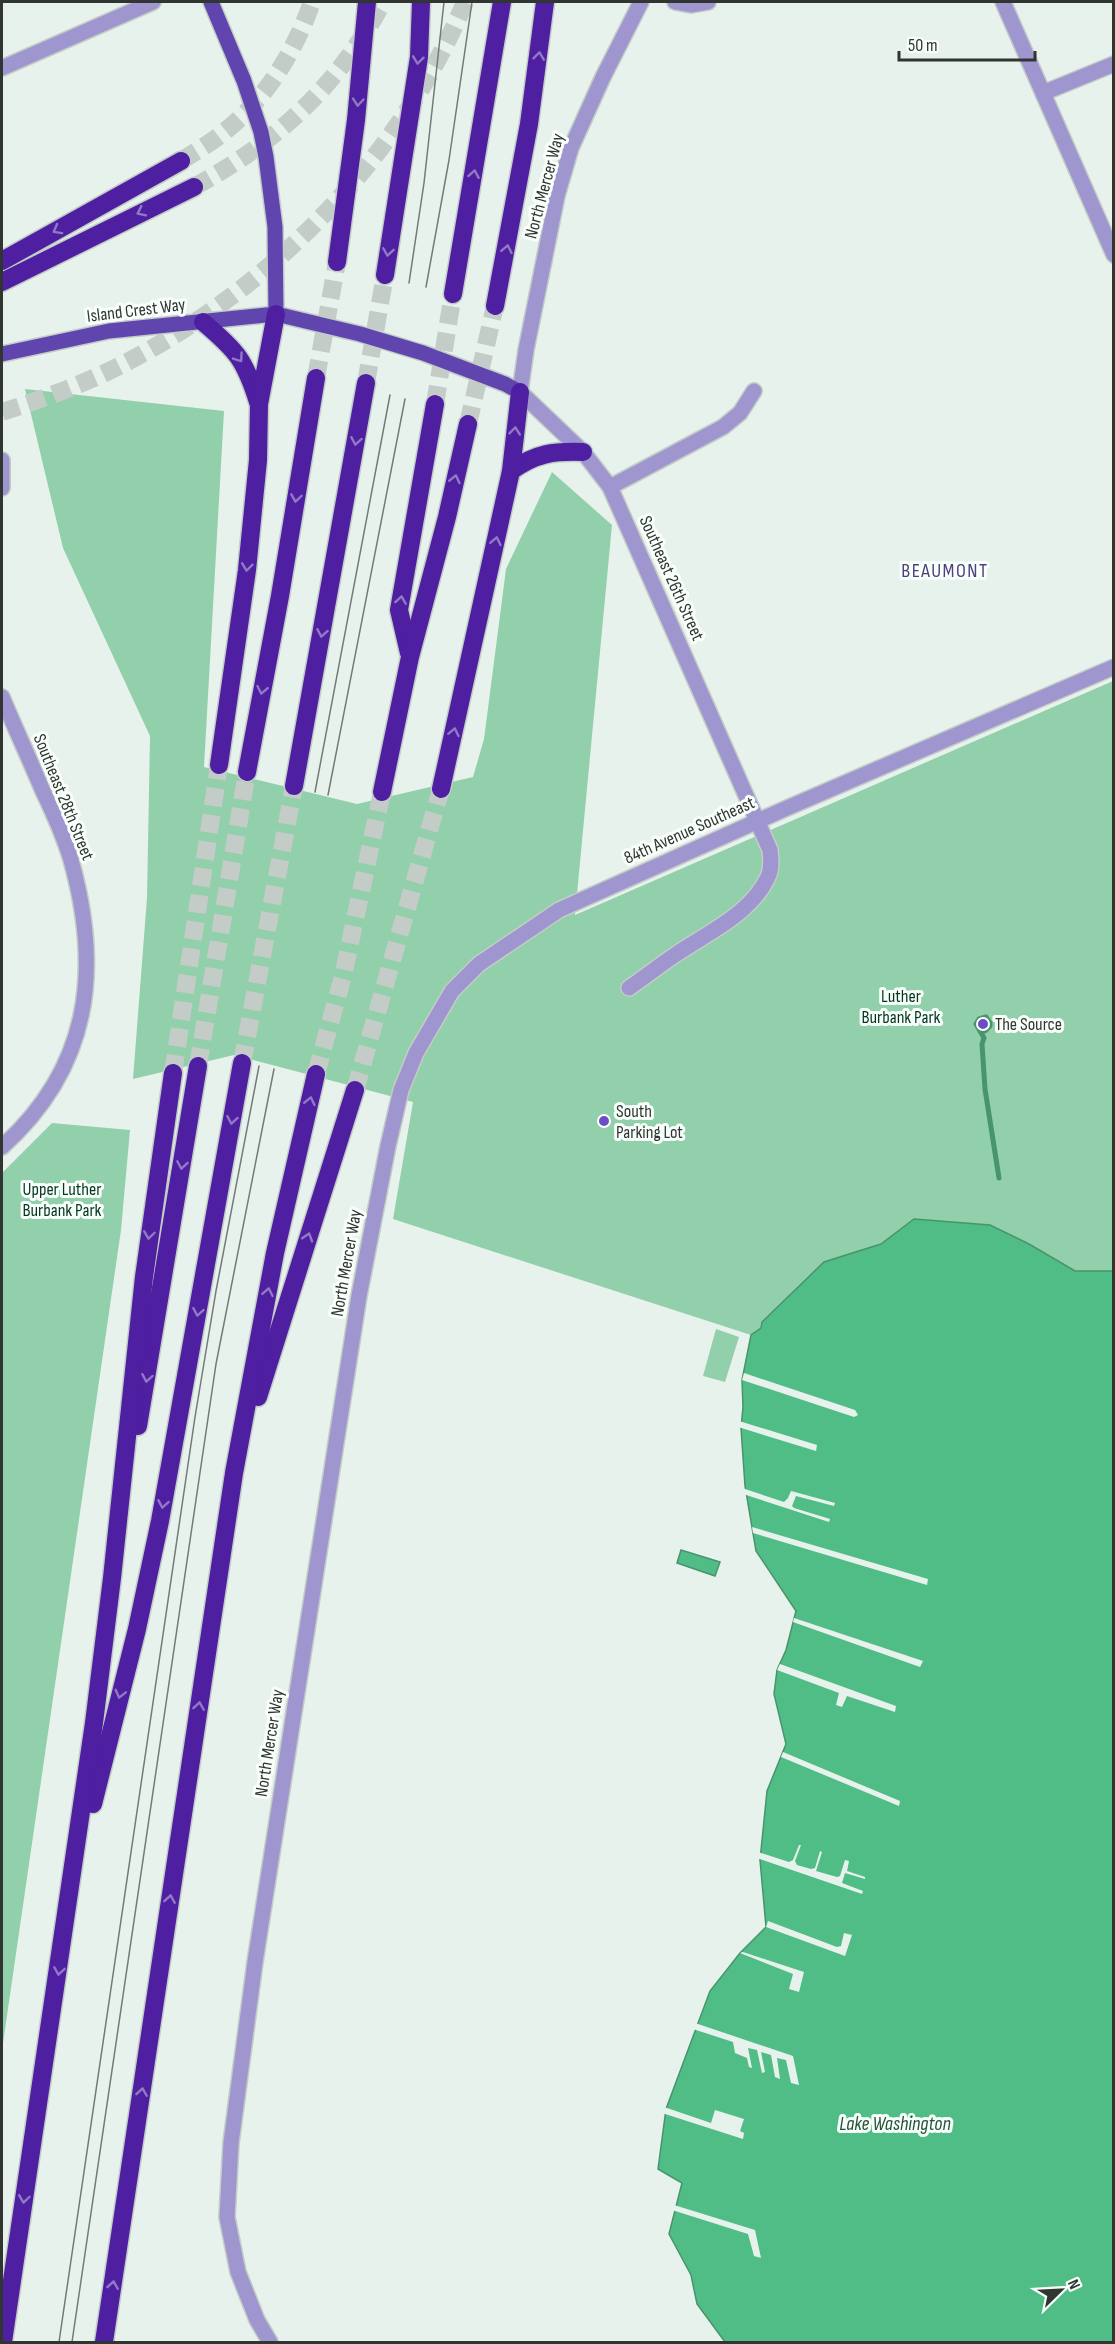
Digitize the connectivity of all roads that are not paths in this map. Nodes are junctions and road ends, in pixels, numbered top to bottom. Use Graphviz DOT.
graph roads {
  1 [pos="153,2"];
  2 [pos="211,2"];
  3 [pos="367,2"];
  4 [pos="421,2"];
  5 [pos="502,2"];
  6 [pos="545,2"];
  7 [pos="641,2"];
  8 [pos="675,2"];
  9 [pos="708,2"];
  10 [pos="1003,2"];
  11 [pos="1113,64"];
  12 [pos="2,68"];
  13 [pos="1043,93"];
  14 [pos="181,160"];
  15 [pos="194,186"];
  16 [pos="1113,255"];
  17 [pos="2,261"];
  18 [pos="337,262"];
  19 [pos="385,275"];
  20 [pos="2,282"];
  21 [pos="453,294"];
  22 [pos="495,306"];
  23 [pos="276,315"];
  24 [pos="203,322"];
  25 [pos="2,354"];
  26 [pos="316,378"];
  27 [pos="366,383"];
  28 [pos="754,391"];
  29 [pos="520,392"];
  30 [pos="259,404"];
  31 [pos="435,404"];
  32 [pos="468,424"];
  33 [pos="583,452"];
  34 [pos="2,460"];
  35 [pos="511,471"];
  36 [pos="2,488"];
  37 [pos="610,488"];
  38 [pos="410,657"];
  39 [pos="1113,667"];
  40 [pos="2,697"];
  41 [pos="219,765"];
  42 [pos="247,772"];
  43 [pos="294,786"];
  44 [pos="441,789"];
  45 [pos="382,792"];
  46 [pos="757,821"];
  47 [pos="630,988"];
  48 [pos="242,1062"];
  49 [pos="198,1066"];
  50 [pos="173,1073"];
  51 [pos="316,1074"];
  52 [pos="355,1090"];
  53 [pos="388,1146"];
  54 [pos="2,1147"];
  55 [pos="234,1473"];
  56 [pos="112,1578"];
  57 [pos="67,1913"];
  58 [pos="3,2343"];
  59 [pos="104,2343"];
  60 [pos="270,2343"];
  1 -- 12 [label="street"];
  2 -- 23 [label="main road"];
  3 -- 18 [label="highway, one-way"];
  4 -- 19 [label="highway, one-way"];
  21 -- 5 [label="highway, one-way"];
  22 -- 6 [label="highway, one-way"];
  7 -- 29 [label="street, North Mercer Way"];
  8 -- 9 [label="street"];
  10 -- 13 [label="street"];
  11 -- 13 [label="street"];
  13 -- 16 [label="street"];
  14 -- 17 [label="highway, one-way"];
  15 -- 20 [label="highway, one-way"];
  23 -- 24 [label="main road, Island Crest Way"];
  23 -- 29 [label="main road, Southeast 26th Street"];
  23 -- 30 [label="highway"];
  24 -- 25 [label="main road, Island Crest Way"];
  24 -- 30 [label="highway, one-way"];
  26 -- 42 [label="highway, one-way"];
  27 -- 43 [label="highway, one-way"];
  28 -- 37 [label="street"];
  29 -- 33 [label="street, Southeast 26th Street"];
  35 -- 29 [label="highway, one-way"];
  30 -- 41 [label="highway, one-way"];
  38 -- 31 [label="highway, one-way"];
  38 -- 32 [label="highway, one-way"];
  33 -- 35 [label="highway"];
  33 -- 37 [label="street, Southeast 26th Street"];
  34 -- 36 [label="street"];
  44 -- 35 [label="highway, one-way"];
  37 -- 46 [label="street, Southeast 26th Street"];
  38 -- 45 [label="highway"];
  39 -- 46 [label="street, 84th Avenue Southeast"];
  40 -- 54 [label="street, Southeast 28th Street"];
  46 -- 47 [label="street, Southeast 26th Street"];
  46 -- 53 [label="street, 84th Avenue Southeast"];
  48 -- 57 [label="highway, one-way"];
  49 -- 56 [label="highway, one-way"];
  50 -- 56 [label="highway, one-way"];
  55 -- 51 [label="highway, one-way"];
  55 -- 52 [label="highway, one-way"];
  53 -- 60 [label="street, North Mercer Way"];
  59 -- 55 [label="highway, one-way"];
  56 -- 57 [label="highway"];
  57 -- 58 [label="highway, one-way"];
}
